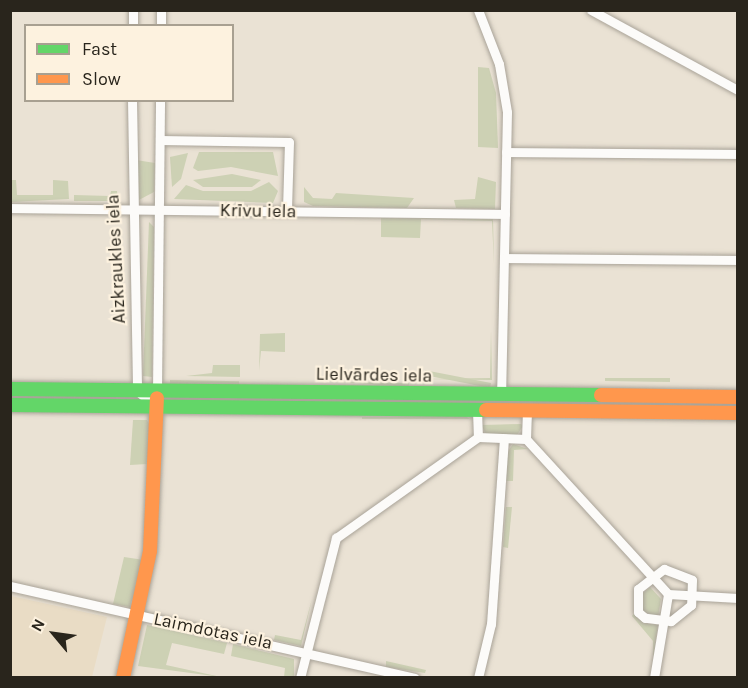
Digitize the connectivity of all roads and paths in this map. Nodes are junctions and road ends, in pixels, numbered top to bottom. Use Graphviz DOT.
graph roads {
  1 [pos="478,10"];
  2 [pos="591,10"];
  3 [pos="738,90"];
  4 [pos="132,102"];
  5 [pos="160,102"];
  6 [pos="160,140"];
  7 [pos="506,152"];
  8 [pos="738,154"];
  9 [pos="10,208"];
  10 [pos="131,210"];
  11 [pos="160,210"];
  12 [pos="287,211"];
  13 [pos="505,214"];
  14 [pos="504,258"];
  15 [pos="738,261"];
  16 [pos="10,389"];
  17 [pos="137,391"];
  18 [pos="157,391"];
  19 [pos="477,394"];
  20 [pos="501,394"];
  21 [pos="528,395"];
  22 [pos="738,397"];
  23 [pos="10,405"];
  24 [pos="157,407"];
  25 [pos="477,410"];
  26 [pos="527,410"];
  27 [pos="738,413"];
  28 [pos="478,437"];
  29 [pos="504,438"];
  30 [pos="526,439"];
  31 [pos="649,579"];
  32 [pos="10,586"];
  33 [pos="668,594"];
  34 [pos="694,597"];
  35 [pos="738,598"];
  36 [pos="138,615"];
  37 [pos="663,622"];
  38 [pos="306,651"];
  39 [pos="123,678"];
  40 [pos="300,678"];
  41 [pos="415,678"];
  42 [pos="478,678"];
  43 [pos="654,678"];
  1 -- 7 [label="street"];
  2 -- 3 [label="street"];
  4 -- 10 [label="street, Aizkraukles iela"];
  5 -- 6 [label="street"];
  6 -- 11 [label="street"];
  6 -- 12 [label="street"];
  7 -- 8 [label="street"];
  7 -- 13 [label="street"];
  9 -- 10 [label="street, Krīvu iela"];
  10 -- 11 [label="street, Krīvu iela"];
  10 -- 17 [label="street, Aizkraukles iela"];
  11 -- 12 [label="street, Krīvu iela"];
  11 -- 18 [label="street"];
  12 -- 13 [label="street, Krīvu iela"];
  13 -- 14 [label="street"];
  14 -- 15 [label="street"];
  14 -- 20 [label="street"];
  16 -- 17 [label="main road, Lielvārdes iela"];
  17 -- 18 [label="main road, Lielvārdes iela"];
  17 -- 24 [label="street"];
  18 -- 19 [label="main road, Lielvārdes iela"];
  18 -- 24 [label="main road"];
  19 -- 20 [label="main road, Lielvārdes iela"];
  19 -- 25 [label="main road"];
  20 -- 21 [label="main road, Lielvārdes iela"];
  21 -- 22 [label="main road, Lielvārdes iela"];
  21 -- 26 [label="main road"];
  23 -- 24 [label="main road, Lielvārdes iela"];
  24 -- 25 [label="main road, Lielvārdes iela"];
  24 -- 36 [label="main road"];
  25 -- 26 [label="main road, Lielvārdes iela"];
  25 -- 28 [label="street"];
  26 -- 27 [label="main road, Lielvārdes iela"];
  26 -- 30 [label="street"];
  28 -- 29 [label="street"];
  28 -- 38 [label="street"];
  29 -- 30 [label="street"];
  29 -- 42 [label="street"];
  30 -- 31 [label="street"];
  31 -- 33 [label="street"];
  31 -- 34 [label="street"];
  31 -- 37 [label="street"];
  32 -- 36 [label="street, Laimdotas iela"];
  33 -- 34 [label="street"];
  33 -- 37 [label="street"];
  34 -- 35 [label="street"];
  34 -- 37 [label="street"];
  36 -- 38 [label="street, Laimdotas iela"];
  36 -- 39 [label="main road"];
  37 -- 43 [label="street"];
  38 -- 40 [label="street"];
  38 -- 41 [label="street, Laimdotas iela"];
}
